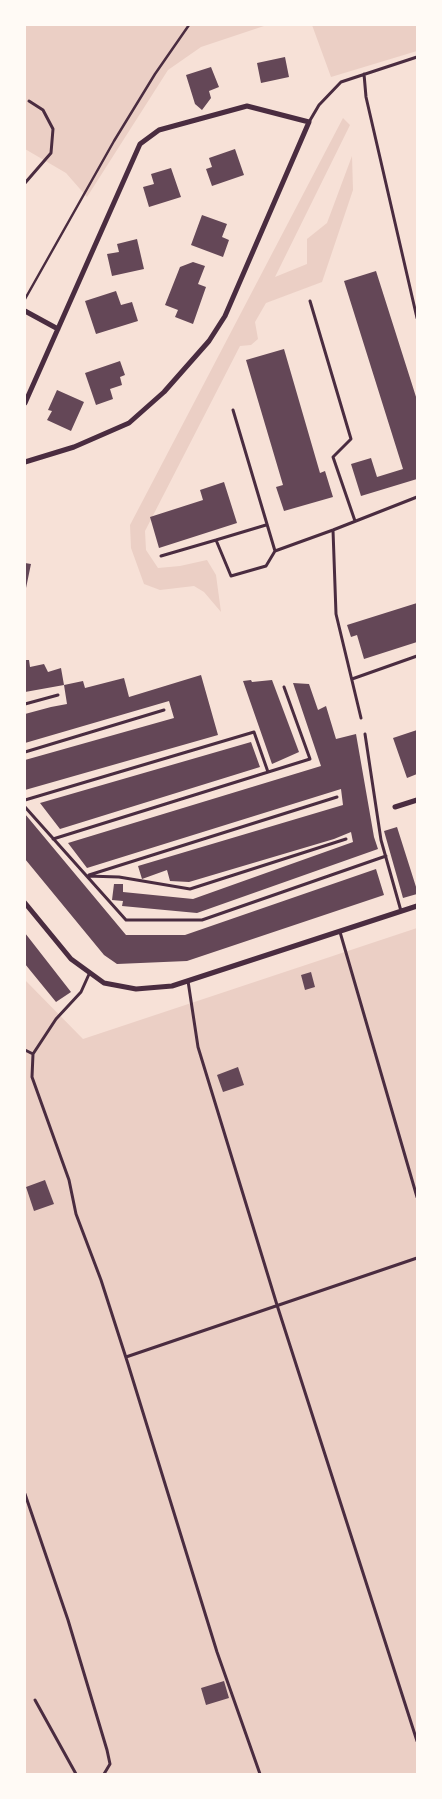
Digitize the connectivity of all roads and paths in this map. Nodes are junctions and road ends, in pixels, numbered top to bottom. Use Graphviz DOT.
graph roads {
  1 [pos="189,25"];
  2 [pos="417,57"];
  3 [pos="364,74"];
  4 [pos="30,101"];
  5 [pos="309,122"];
  6 [pos="25,184"];
  7 [pos="25,299"];
  8 [pos="310,301"];
  9 [pos="25,311"];
  10 [pos="417,318"];
  11 [pos="58,329"];
  12 [pos="25,403"];
  13 [pos="233,410"];
  14 [pos="25,462"];
  15 [pos="417,496"];
  16 [pos="355,520"];
  17 [pos="266,525"];
  18 [pos="333,530"];
  19 [pos="216,540"];
  20 [pos="275,551"];
  21 [pos="161,556"];
  22 [pos="417,656"];
  23 [pos="352,678"];
  24 [pos="284,687"];
  25 [pos="58,694"];
  26 [pos="25,704"];
  27 [pos="164,710"];
  28 [pos="361,718"];
  29 [pos="365,734"];
  30 [pos="25,752"];
  31 [pos="268,772"];
  32 [pos="336,798"];
  33 [pos="25,800"];
  34 [pos="417,800"];
  35 [pos="25,807"];
  36 [pos="395,808"];
  37 [pos="53,839"];
  38 [pos="346,839"];
  39 [pos="386,856"];
  40 [pos="87,876"];
  41 [pos="25,903"];
  42 [pos="417,906"];
  43 [pos="401,911"];
  44 [pos="340,931"];
  45 [pos="90,972"];
  46 [pos="188,980"];
  47 [pos="25,1050"];
  48 [pos="33,1054"];
  49 [pos="417,1197"];
  50 [pos="417,1258"];
  51 [pos="277,1306"];
  52 [pos="126,1356"];
  53 [pos="25,1494"];
  54 [pos="35,1700"];
  55 [pos="417,1741"];
  56 [pos="76,1774"];
  57 [pos="104,1774"];
  58 [pos="260,1774"];
  1 -- 7 [label="path"];
  2 -- 3 [label="lane"];
  3 -- 5 [label="lane"];
  3 -- 10 [label="lane"];
  4 -- 6 [label="lane"];
  5 -- 11 [label="street"];
  5 -- 14 [label="street"];
  8 -- 16 [label="lane"];
  9 -- 11 [label="street"];
  11 -- 12 [label="street"];
  13 -- 17 [label="lane"];
  15 -- 16 [label="lane"];
  16 -- 18 [label="lane"];
  17 -- 19 [label="lane"];
  17 -- 20 [label="lane"];
  18 -- 20 [label="lane"];
  18 -- 23 [label="lane"];
  19 -- 20 [label="lane"];
  19 -- 21 [label="lane"];
  22 -- 23 [label="lane"];
  23 -- 28 [label="lane"];
  24 -- 31 [label="lane"];
  25 -- 26 [label="lane"];
  27 -- 30 [label="lane"];
  29 -- 39 [label="lane"];
  31 -- 33 [label="lane"];
  31 -- 37 [label="lane"];
  32 -- 40 [label="lane"];
  34 -- 36 [label="street"];
  35 -- 37 [label="lane"];
  37 -- 40 [label="lane"];
  38 -- 40 [label="lane"];
  39 -- 40 [label="lane"];
  39 -- 43 [label="lane"];
  41 -- 45 [label="street"];
  42 -- 43 [label="street"];
  43 -- 44 [label="street"];
  44 -- 46 [label="street"];
  44 -- 49 [label="lane"];
  45 -- 46 [label="street"];
  45 -- 48 [label="lane"];
  46 -- 51 [label="lane"];
  47 -- 48 [label="lane"];
  48 -- 52 [label="lane"];
  50 -- 51 [label="lane"];
  51 -- 52 [label="lane"];
  51 -- 55 [label="lane"];
  52 -- 58 [label="lane"];
  53 -- 57 [label="lane"];
  54 -- 56 [label="lane"];
}
